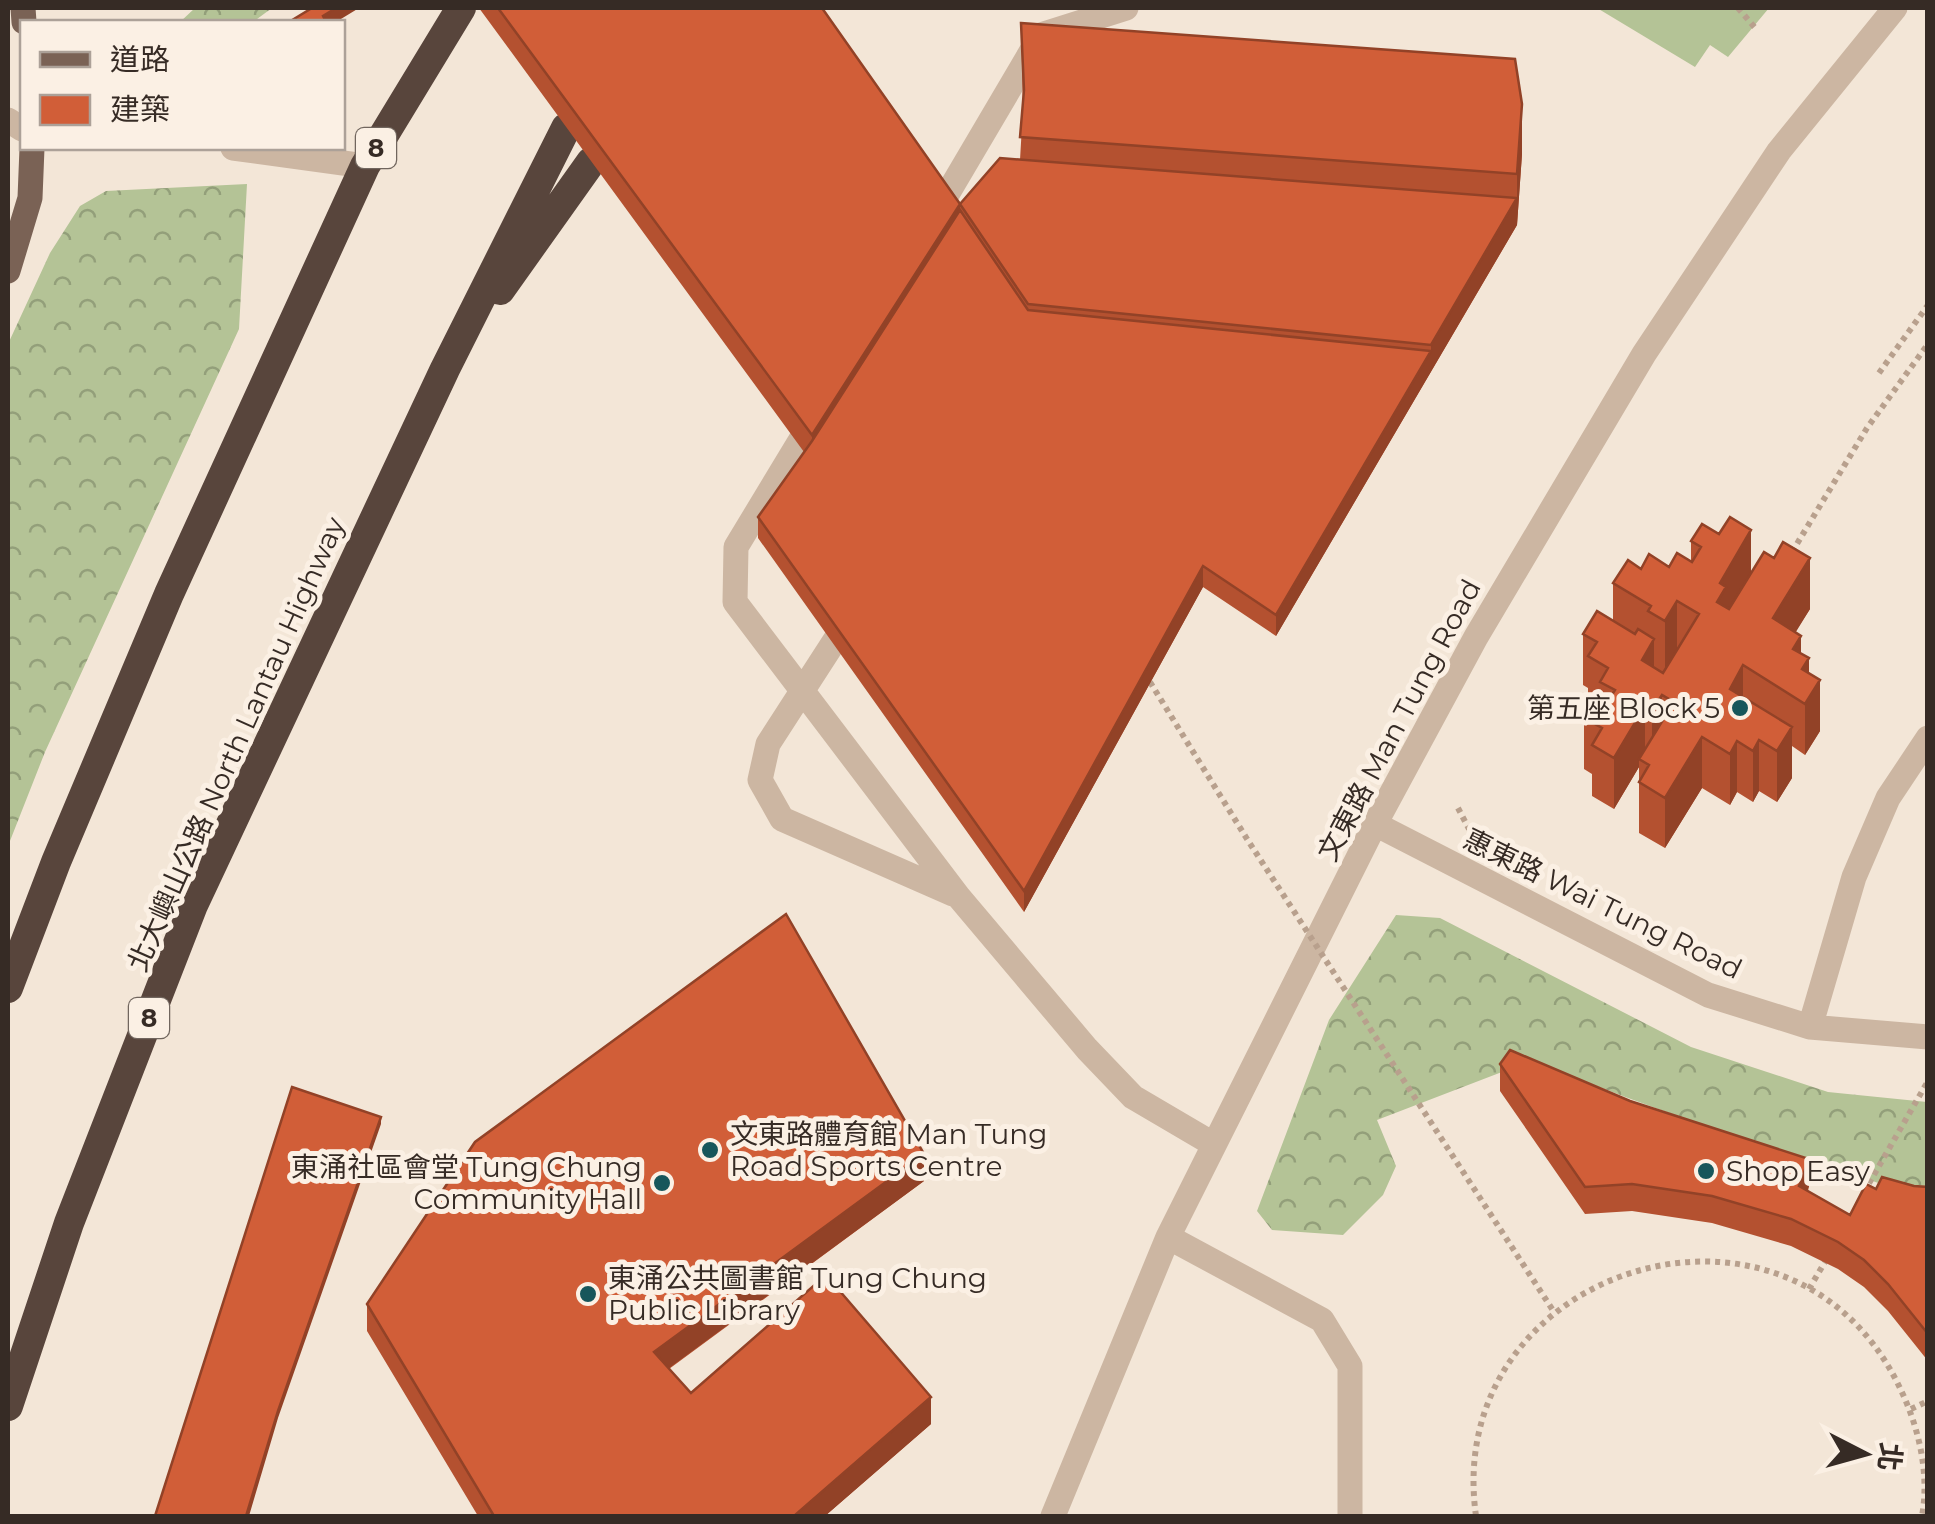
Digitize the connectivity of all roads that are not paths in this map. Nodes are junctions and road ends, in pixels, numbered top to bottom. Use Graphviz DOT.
graph roads {
  1 [pos="460,8"];
  2 [pos="1126,8"];
  3 [pos="1895,8"];
  4 [pos="566,128"];
  5 [pos="32,150"];
  6 [pos="248,150"];
  7 [pos="591,162"];
  8 [pos="366,166"];
  9 [pos="922,238"];
  10 [pos="8,271"];
  11 [pos="445,369"];
  12 [pos="824,401"];
  13 [pos="841,631"];
  14 [pos="802,689"];
  15 [pos="1928,738"];
  16 [pos="1376,824"];
  17 [pos="958,896"];
  18 [pos="8,988"];
  19 [pos="1810,1026"];
  20 [pos="1928,1037"];
  21 [pos="1213,1144"];
  22 [pos="1168,1237"];
  23 [pos="8,1406"];
  24 [pos="1053,1516"];
  25 [pos="1350,1516"];
  1 -- 8 [label="highway, 8"];
  2 -- 9 [label="street"];
  3 -- 16 [label="street, 文東路 Man Tung Road"];
  4 -- 11 [label="highway, 北大嶼山公路 North Lantau Highway / 8"];
  5 -- 10 [label="main road"];
  6 -- 8 [label="street"];
  7 -- 11 [label="highway"];
  8 -- 18 [label="highway, 8"];
  11 -- 23 [label="highway, 北大嶼山公路 North Lantau Highway / 8"];
  12 -- 14 [label="street"];
  13 -- 14 [label="street"];
  14 -- 17 [label="street"];
  14 -- 17 [label="street"];
  15 -- 19 [label="street"];
  16 -- 19 [label="street, 惠東路 Wai Tung Road"];
  16 -- 21 [label="street, 文東路 Man Tung Road"];
  17 -- 21 [label="street"];
  19 -- 20 [label="street, 惠東路 Wai Tung Road"];
  21 -- 22 [label="street, 文東路 Man Tung Road"];
  22 -- 24 [label="street, 文東路 Man Tung Road"];
  22 -- 25 [label="street"];
}
